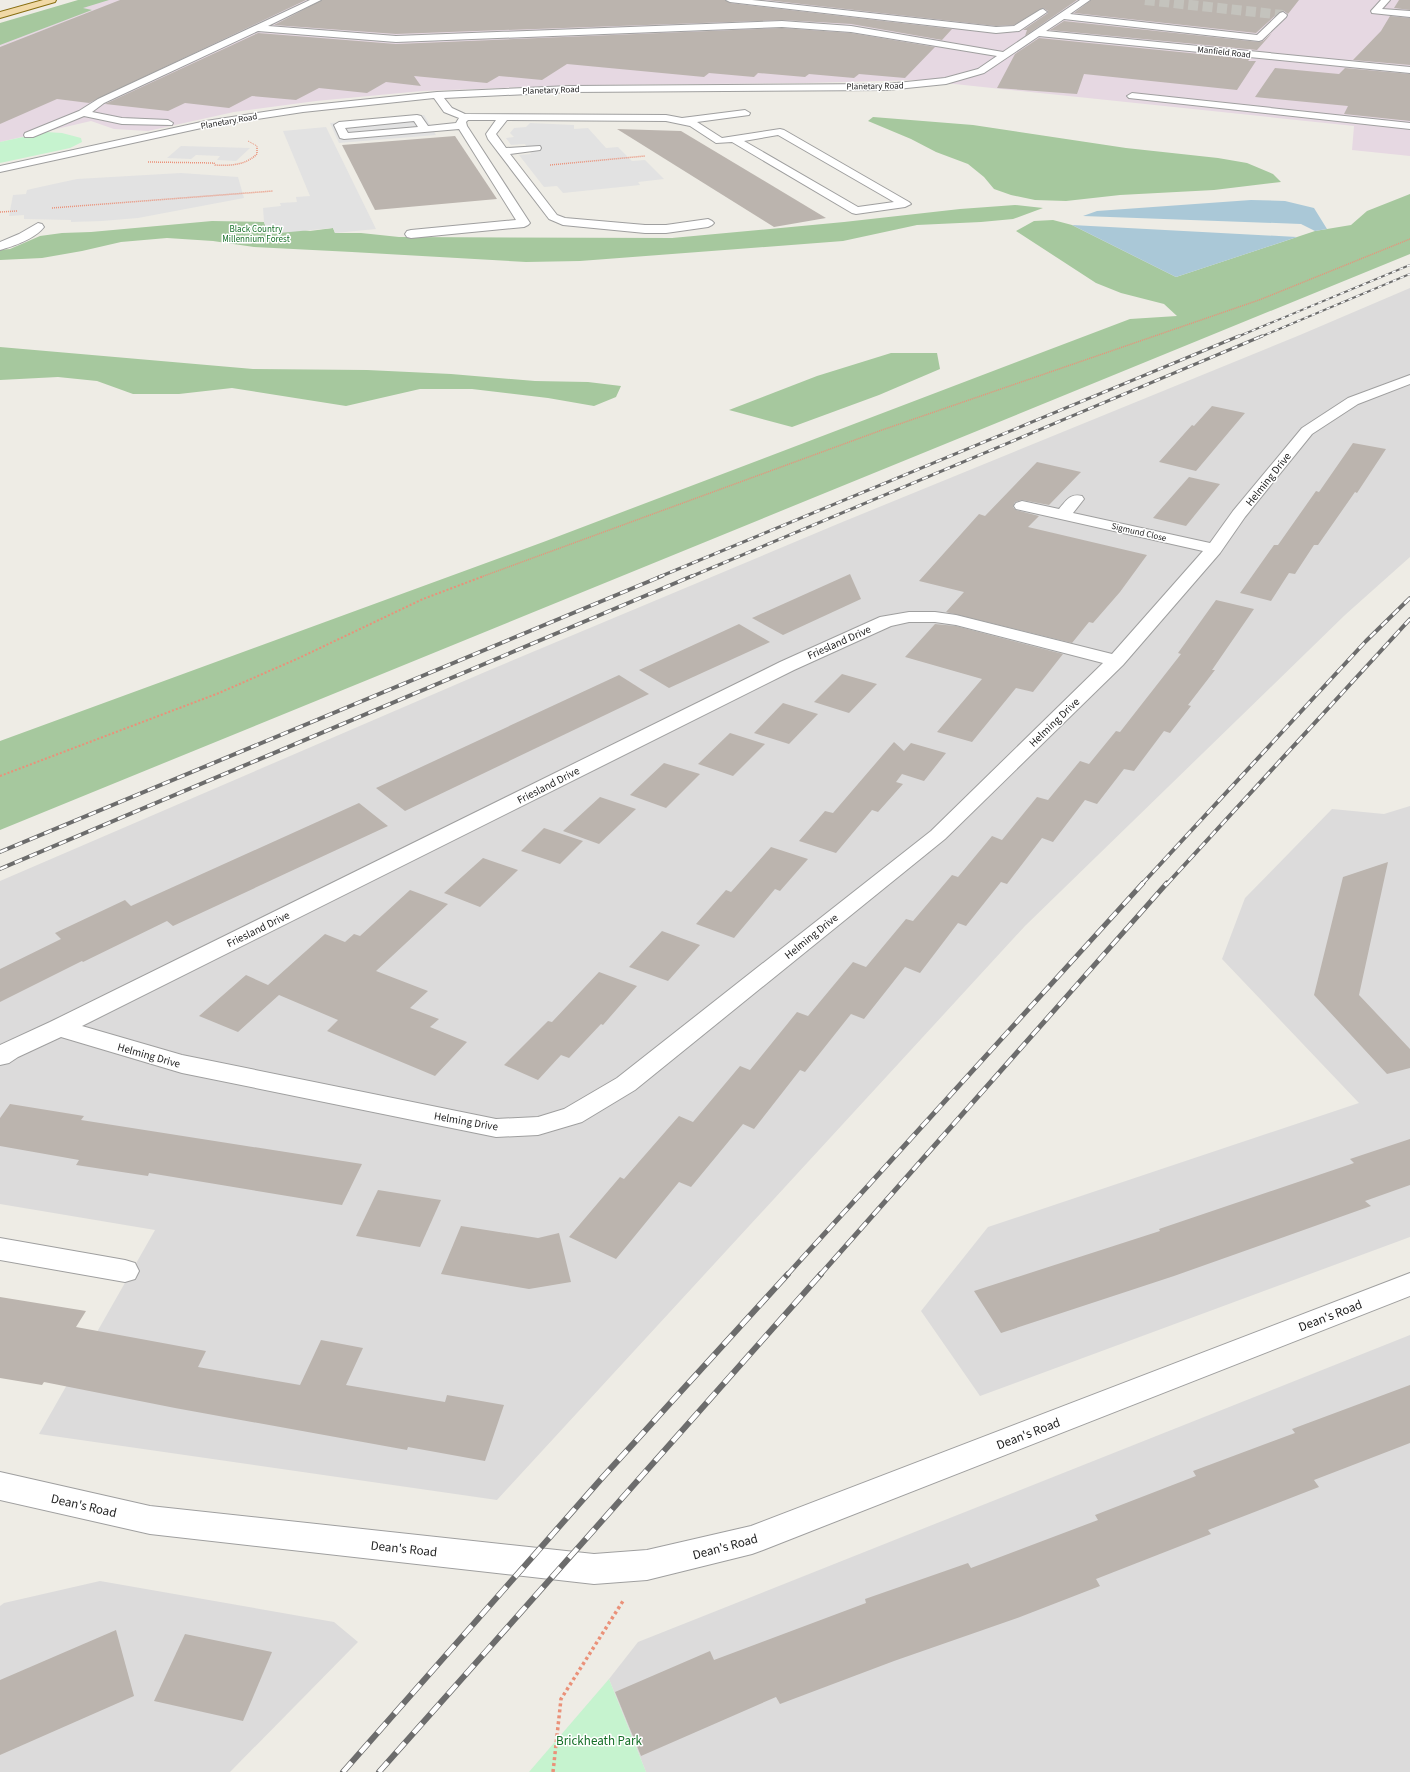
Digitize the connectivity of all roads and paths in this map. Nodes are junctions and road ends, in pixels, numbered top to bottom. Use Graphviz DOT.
graph roads {
  1 [pos="52,0"];
  2 [pos="317,0"];
  3 [pos="730,0"];
  4 [pos="1086,0"];
  5 [pos="1386,0"];
  6 [pos="877,8"];
  7 [pos="1050,8"];
  8 [pos="1410,14"];
  9 [pos="0,15"];
  10 [pos="865,15"];
  11 [pos="1284,15"];
  12 [pos="1062,16"];
  13 [pos="258,28"];
  14 [pos="1037,34"];
  15 [pos="1006,55"];
  16 [pos="1271,65"];
  17 [pos="1410,70"];
  18 [pos="1410,79"];
  19 [pos="437,95"];
  20 [pos="1132,96"];
  21 [pos="83,113"];
  22 [pos="745,113"];
  23 [pos="503,118"];
  24 [pos="191,119"];
  25 [pos="684,121"];
  26 [pos="64,122"];
  27 [pos="463,122"];
  28 [pos="78,125"];
  29 [pos="1410,126"];
  30 [pos="425,129"];
  31 [pos="29,135"];
  32 [pos="106,135"];
  33 [pos="734,139"];
  34 [pos="246,140"];
  35 [pos="120,142"];
  36 [pos="536,148"];
  37 [pos="503,152"];
  38 [pos="645,156"];
  39 [pos="143,162"];
  40 [pos="550,166"];
  41 [pos="0,169"];
  42 [pos="273,191"];
  43 [pos="50,208"];
  44 [pos="21,210"];
  45 [pos="0,212"];
  46 [pos="708,223"];
  47 [pos="38,227"];
  48 [pos="411,234"];
  49 [pos="1410,239"];
  50 [pos="0,246"];
  51 [pos="1410,379"];
  52 [pos="1076,499"];
  53 [pos="1022,506"];
  54 [pos="1063,515"];
  55 [pos="1214,549"];
  56 [pos="1116,661"];
  57 [pos="0,776"];
  58 [pos="59,1028"];
  59 [pos="0,1057"];
  60 [pos="0,1249"];
  61 [pos="125,1271"];
  62 [pos="1410,1284"];
  63 [pos="0,1486"];
  64 [pos="647,1565"];
  65 [pos="553,1772"];
  1 -- 9 [label="main road"];
  2 -- 13 [label="street"];
  3 -- 10 [label="street"];
  4 -- 12 [label="street, Planetary Road"];
  5 -- 8 [label="street"];
  6 -- 10 [label="street"];
  7 -- 10 [label="street"];
  11 -- 12 [label="street"];
  12 -- 14 [label="street, Planetary Road"];
  13 -- 15 [label="street"];
  13 -- 21 [label="street"];
  14 -- 15 [label="street, Planetary Road"];
  14 -- 17 [label="street, Manfield Road"];
  15 -- 19 [label="street, Planetary Road"];
  16 -- 18 [label="street"];
  19 -- 27 [label="street"];
  19 -- 35 [label="street, Planetary Road"];
  20 -- 29 [label="street"];
  21 -- 24 [label="street"];
  21 -- 26 [label="street"];
  22 -- 25 [label="street"];
  23 -- 25 [label="street"];
  23 -- 27 [label="street"];
  23 -- 37 [label="street"];
  25 -- 33 [label="street"];
  26 -- 28 [label="street"];
  26 -- 31 [label="street"];
  27 -- 30 [label="street"];
  27 -- 48 [label="street"];
  30 -- 30 [label="street"];
  32 -- 35 [label="street"];
  33 -- 33 [label="street"];
  34 -- 39 [label="path"];
  35 -- 41 [label="street, Planetary Road"];
  36 -- 37 [label="street"];
  37 -- 46 [label="street"];
  38 -- 40 [label="path"];
  42 -- 43 [label="path"];
  44 -- 45 [label="path"];
  47 -- 50 [label="street"];
  49 -- 57 [label="path"];
  51 -- 55 [label="street, Helming Drive"];
  52 -- 54 [label="street"];
  53 -- 54 [label="street, Sigmund Close"];
  54 -- 55 [label="street, Sigmund Close"];
  55 -- 56 [label="street, Helming Drive"];
  56 -- 58 [label="street, Friesland Drive"];
  56 -- 58 [label="street, Helming Drive"];
  58 -- 59 [label="street, Friesland Drive"];
  60 -- 61 [label="street"];
  62 -- 64 [label="street, Dean's Road"];
  63 -- 64 [label="street, Dean's Road"];
  64 -- 65 [label="path"];
}
